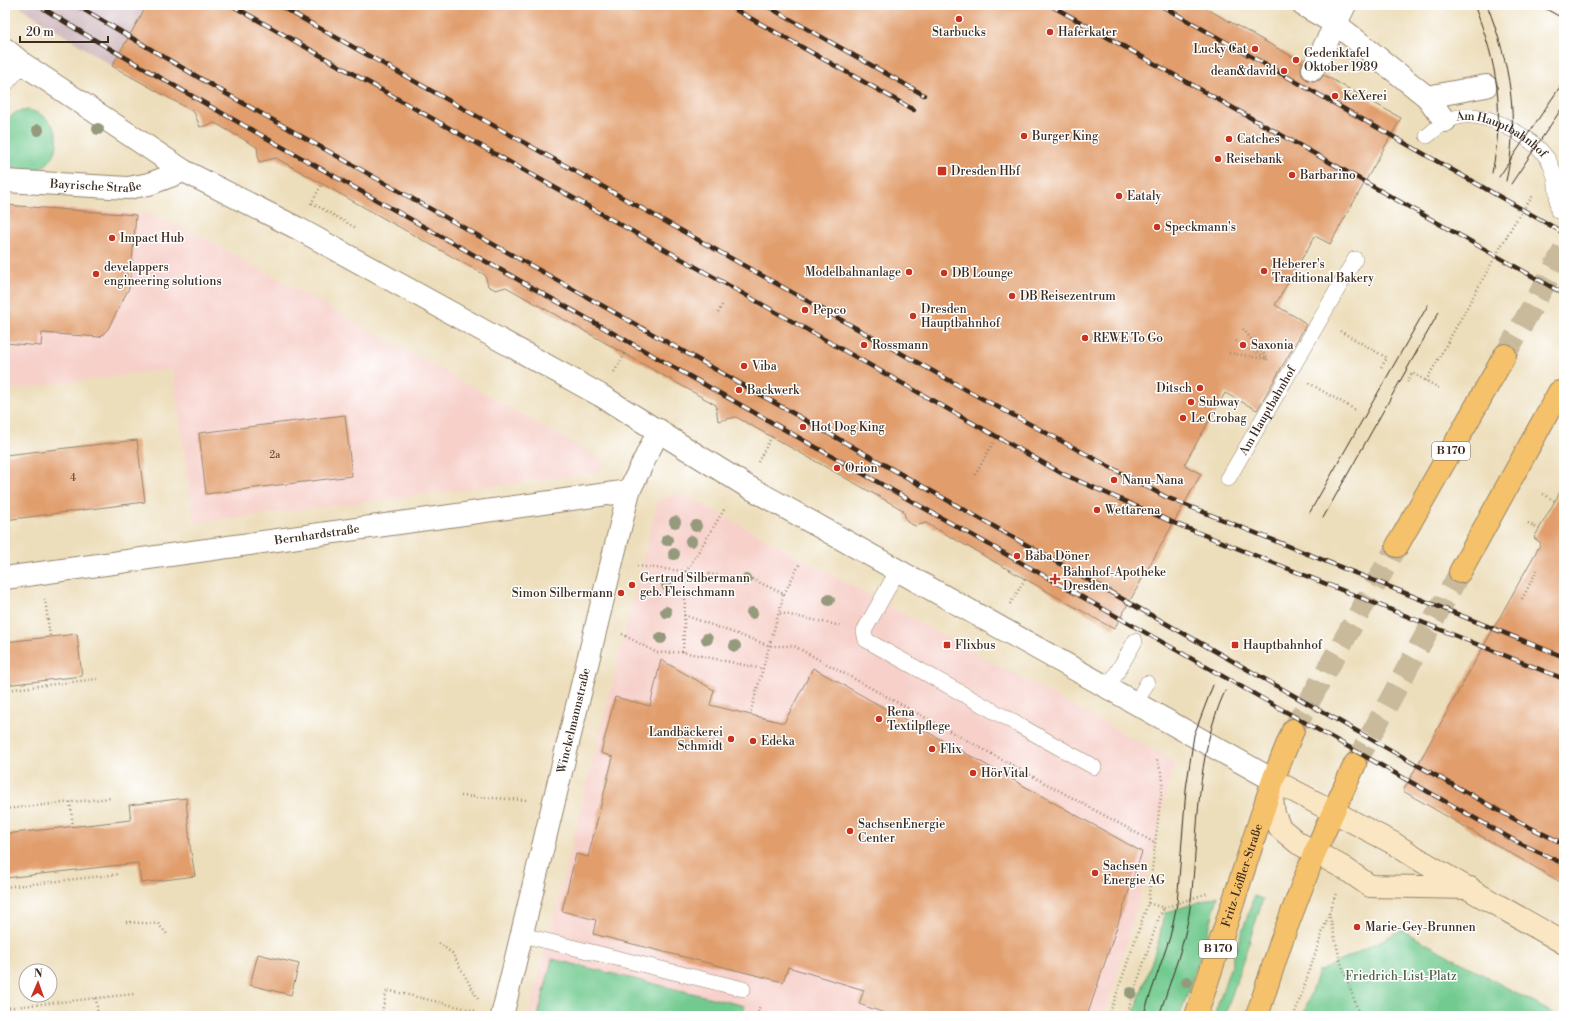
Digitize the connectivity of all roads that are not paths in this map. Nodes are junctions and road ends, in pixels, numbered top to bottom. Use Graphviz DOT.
graph roads {
  1 [pos="1303,5"];
  2 [pos="1340,14"];
  3 [pos="5,49"];
  4 [pos="23,64"];
  5 [pos="1313,69"];
  6 [pos="5,85"];
  7 [pos="1486,86"];
  8 [pos="1427,97"];
  9 [pos="1444,121"];
  10 [pos="1427,136"];
  11 [pos="184,171"];
  12 [pos="5,181"];
  13 [pos="1558,211"];
  14 [pos="1356,259"];
  15 [pos="1504,355"];
  16 [pos="1559,392"];
  17 [pos="658,430"];
  18 [pos="1228,479"];
  19 [pos="629,491"];
  20 [pos="1397,546"];
  21 [pos="898,570"];
  22 [pos="1460,572"];
  23 [pos="5,578"];
  24 [pos="1135,641"];
  25 [pos="1147,683"];
  26 [pos="1108,688"];
  27 [pos="1136,703"];
  28 [pos="1293,730"];
  29 [pos="1354,764"];
  30 [pos="1094,767"];
  31 [pos="1273,780"];
  32 [pos="1332,810"];
  33 [pos="1315,852"];
  34 [pos="1470,888"];
  35 [pos="522,936"];
  36 [pos="1564,943"];
  37 [pos="743,989"];
  38 [pos="502,1016"];
  39 [pos="1196,1016"];
  40 [pos="1257,1016"];
  1 -- 2 [label="street"];
  2 -- 5 [label="street"];
  2 -- 8 [label="street"];
  3 -- 4 [label="street"];
  4 -- 6 [label="lane"];
  4 -- 11 [label="street"];
  7 -- 8 [label="street"];
  8 -- 9 [label="street"];
  9 -- 10 [label="lane, Am Hauptbahnhof"];
  9 -- 13 [label="lane, Am Hauptbahnhof"];
  11 -- 12 [label="street, Bayrische Straße"];
  11 -- 17 [label="street"];
  14 -- 18 [label="lane, Am Hauptbahnhof"];
  15 -- 20 [label="main road, B 170"];
  16 -- 22 [label="main road"];
  17 -- 19 [label="street, Winckelmannstraße"];
  17 -- 21 [label="street"];
  19 -- 23 [label="street, Bernhardstraße"];
  19 -- 35 [label="street, Winckelmannstraße"];
  21 -- 26 [label="street"];
  21 -- 30 [label="lane"];
  24 -- 26 [label="lane"];
  25 -- 27 [label="lane"];
  26 -- 27 [label="street"];
  27 -- 31 [label="street"];
  28 -- 31 [label="main road, B 170"];
  29 -- 32 [label="main road"];
  31 -- 32 [label="main road"];
  31 -- 33 [label="main road"];
  31 -- 39 [label="main road, Fritz-Löffler-Straße / B 170"];
  32 -- 33 [label="main road"];
  32 -- 34 [label="main road"];
  33 -- 34 [label="main road"];
  33 -- 40 [label="main road"];
  34 -- 36 [label="main road"];
  35 -- 37 [label="lane"];
  35 -- 38 [label="street, Winckelmannstraße"];
}
